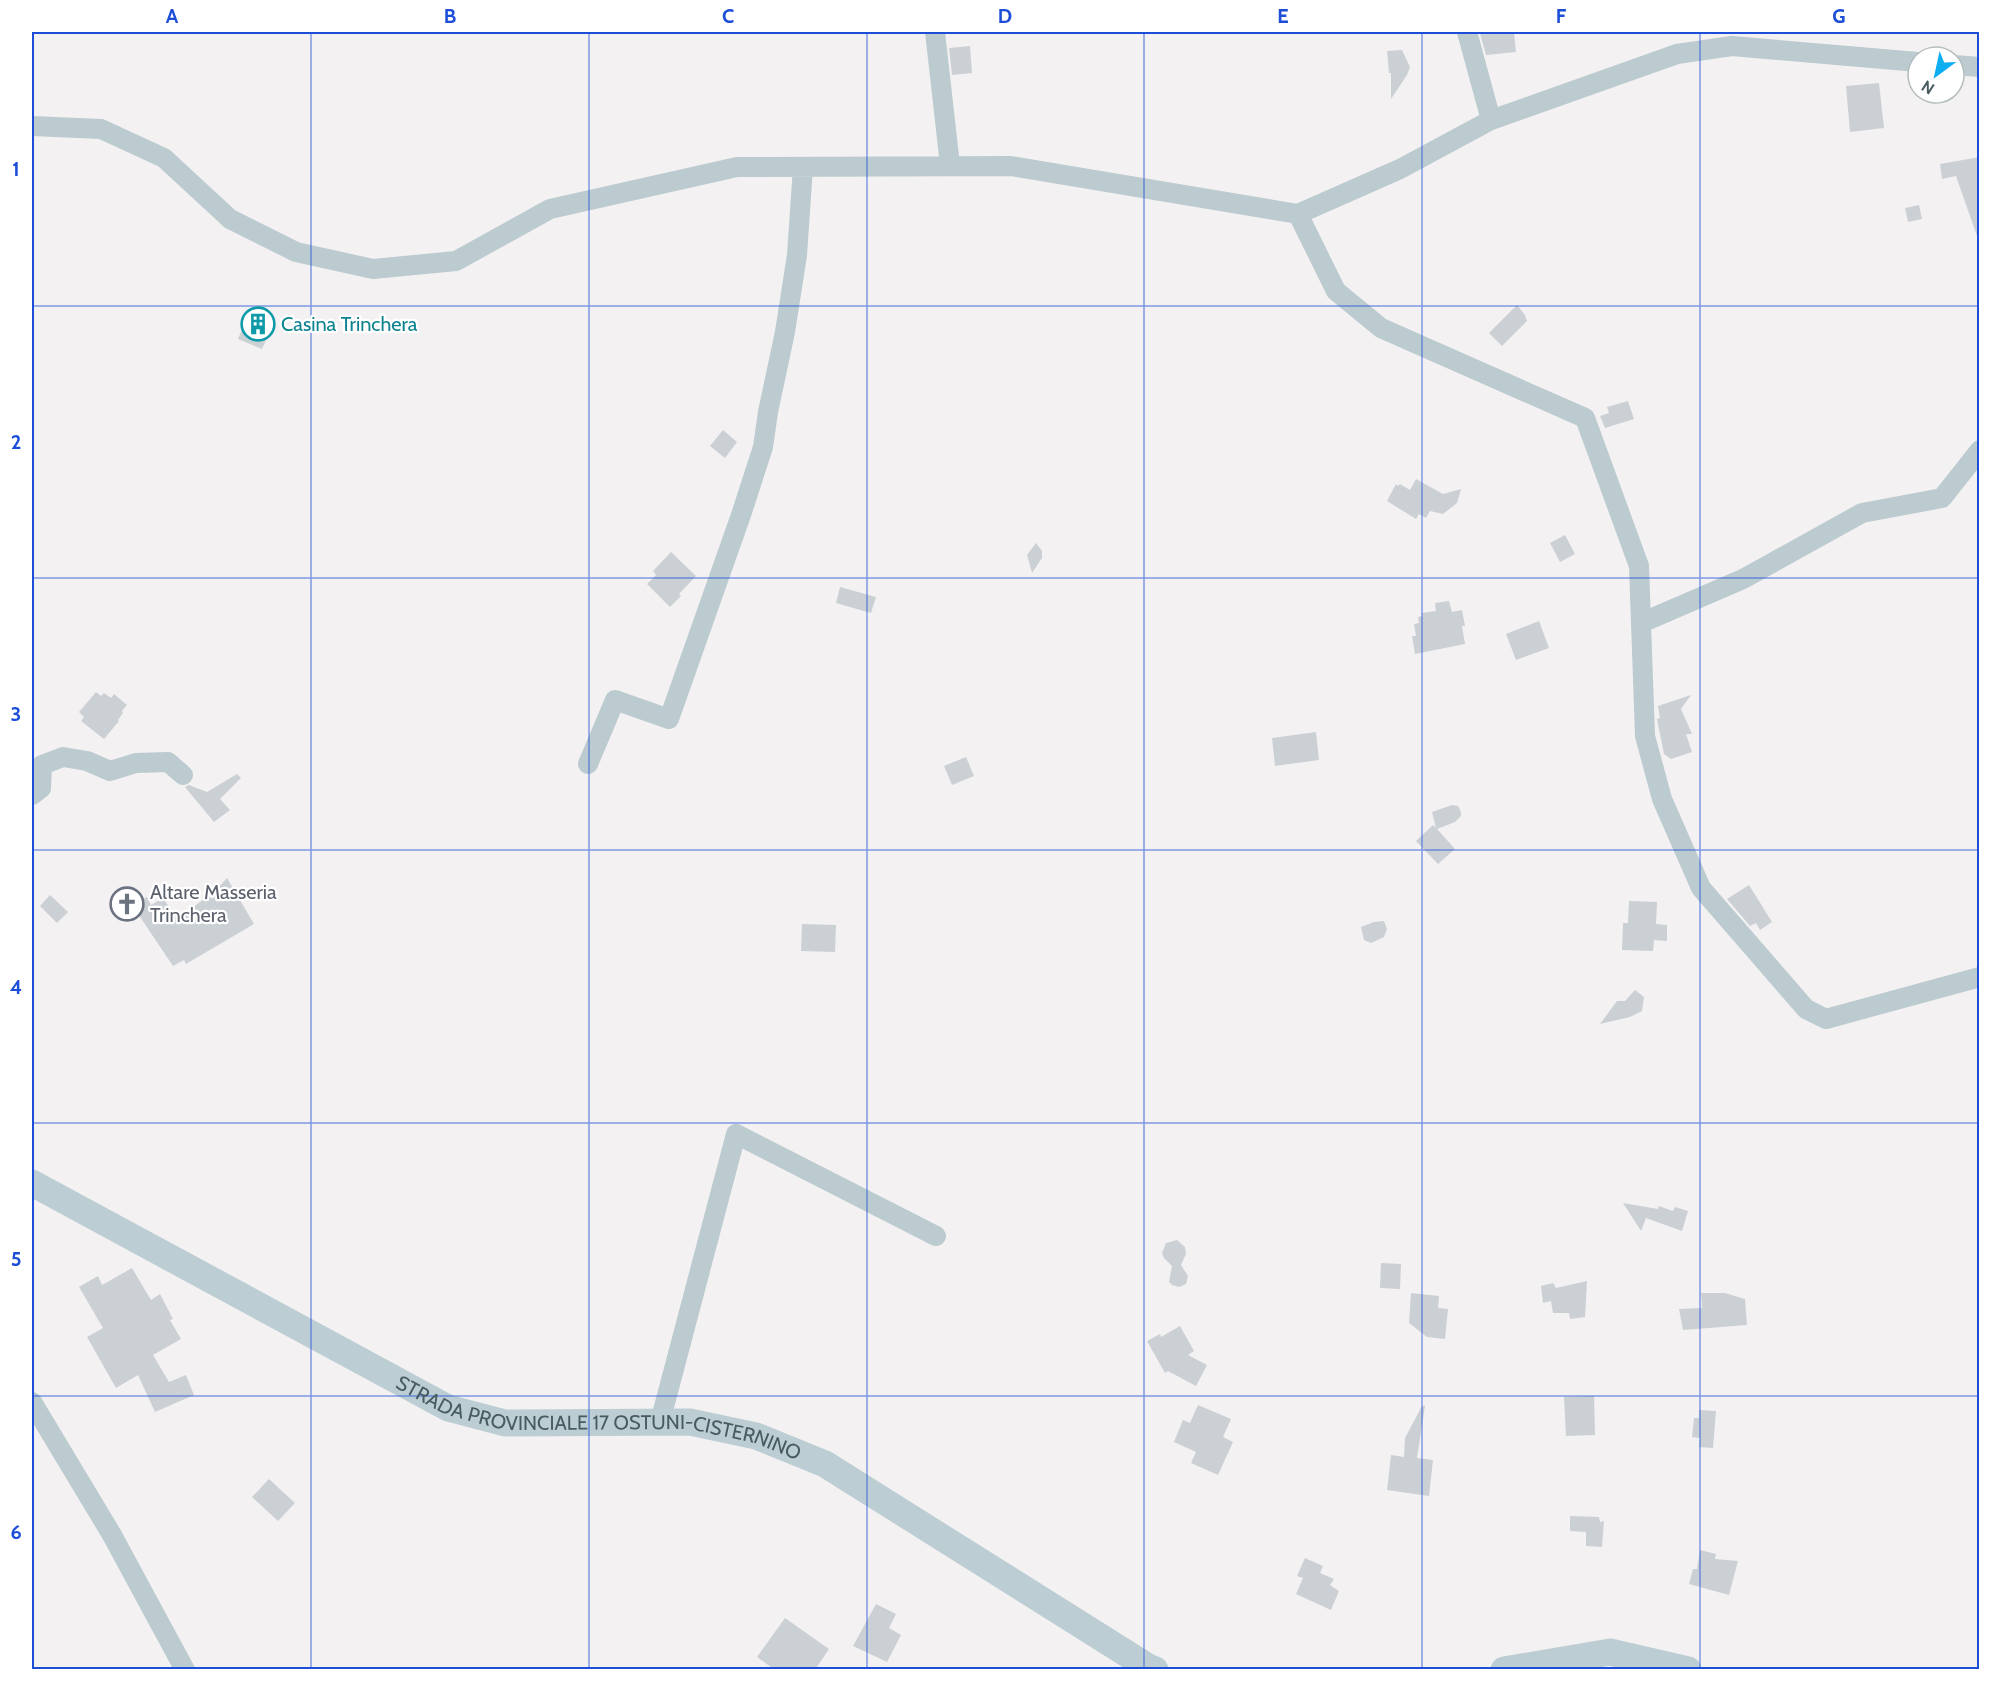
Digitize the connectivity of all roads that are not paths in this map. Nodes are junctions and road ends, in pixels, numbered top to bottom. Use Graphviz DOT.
graph roads {
  1 [pos="935,32"];
  2 [pos="1467,32"];
  3 [pos="1730,39"];
  4 [pos="1906,61"];
  5 [pos="1491,120"];
  6 [pos="32,126"];
  7 [pos="950,165"];
  8 [pos="803,167"];
  9 [pos="1298,214"];
  10 [pos="1980,450"];
  11 [pos="1641,623"];
  12 [pos="588,765"];
  13 [pos="183,775"];
  14 [pos="32,795"];
  15 [pos="1980,976"];
  16 [pos="39,1192"];
  17 [pos="936,1236"];
  18 [pos="32,1402"];
  19 [pos="660,1422"];
  20 [pos="1151,1669"];
  21 [pos="185,1670"];
  22 [pos="1504,1670"];
  23 [pos="1688,1670"];
  1 -- 7 [label="street"];
  2 -- 5 [label="street"];
  3 -- 4 [label="street"];
  3 -- 5 [label="street"];
  5 -- 9 [label="street"];
  6 -- 8 [label="street"];
  7 -- 8 [label="street"];
  7 -- 9 [label="street"];
  8 -- 12 [label="street"];
  9 -- 11 [label="street"];
  10 -- 11 [label="street"];
  11 -- 15 [label="street"];
  13 -- 14 [label="street"];
  16 -- 19 [label="main road, STRADA PROVINCIALE 17 OSTUNI-CISTERNINO"];
  17 -- 19 [label="street"];
  18 -- 21 [label="street"];
  19 -- 20 [label="main road, STRADA PROVINCIALE 17 OSTUNI-CISTERNINO"];
  22 -- 23 [label="main road"];
}
